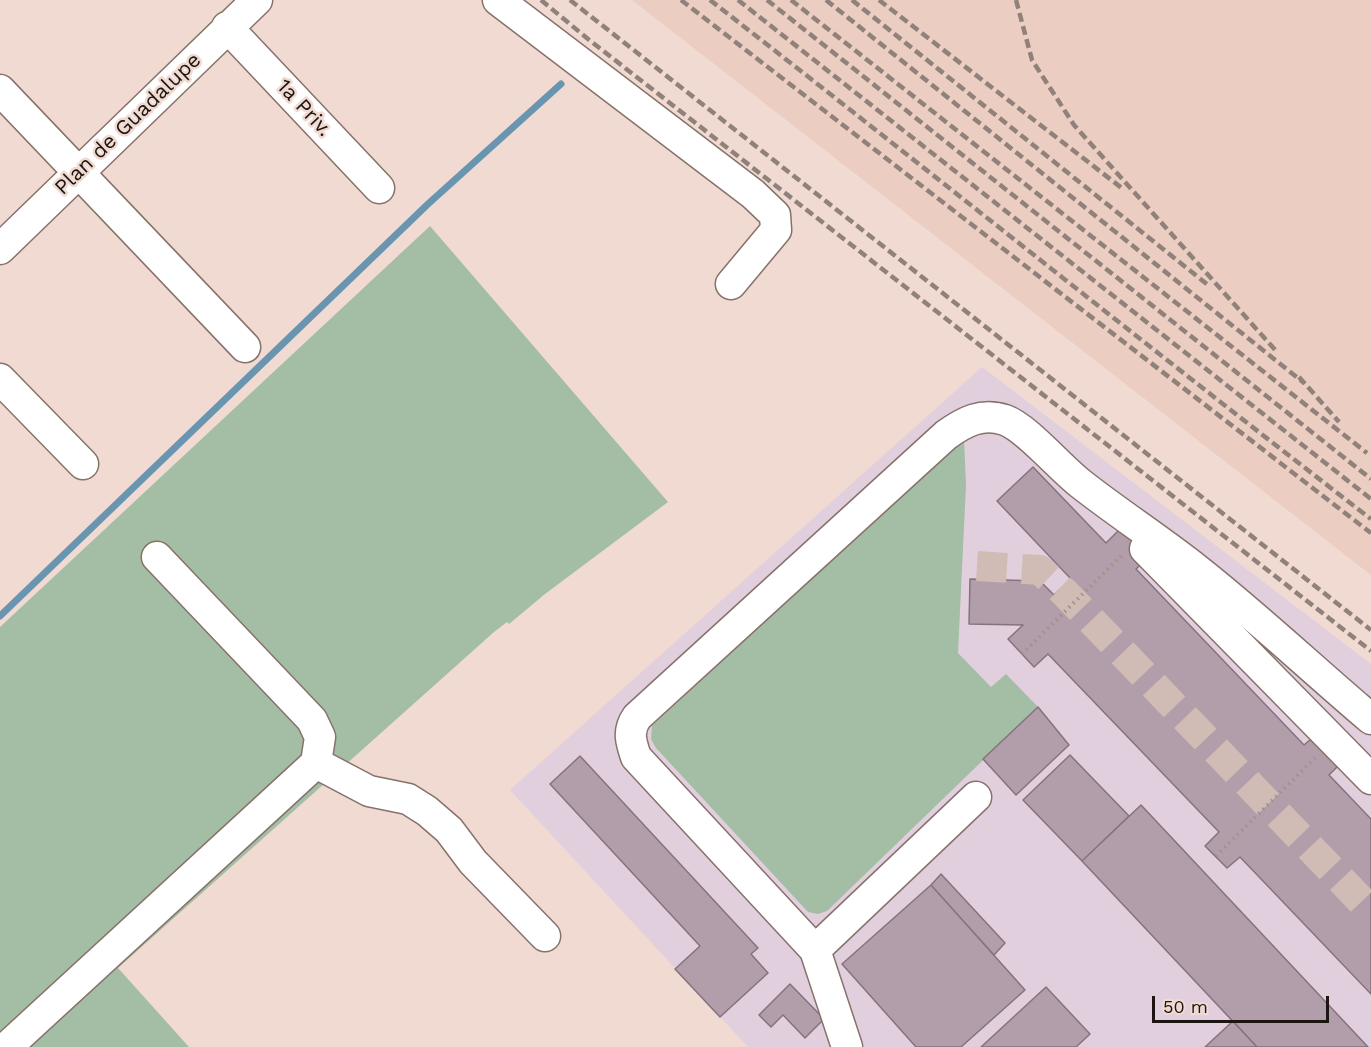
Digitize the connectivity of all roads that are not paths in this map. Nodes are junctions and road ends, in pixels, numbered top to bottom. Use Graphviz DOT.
graph roads {
  1 [pos="257,0"];
  2 [pos="498,0"];
  3 [pos="227,27"];
  4 [pos="0,90"];
  5 [pos="79,173"];
  6 [pos="380,188"];
  7 [pos="0,249"];
  8 [pos="731,284"];
  9 [pos="245,347"];
  10 [pos="0,379"];
  11 [pos="83,464"];
  12 [pos="1079,483"];
  13 [pos="157,558"];
  14 [pos="1371,721"];
  15 [pos="1331,752"];
  16 [pos="316,763"];
  17 [pos="1371,779"];
  18 [pos="976,796"];
  19 [pos="544,936"];
  20 [pos="815,950"];
  21 [pos="7,1047"];
  22 [pos="847,1047"];
  1 -- 3 [label="street, Plan de Guadalupe"];
  2 -- 8 [label="street"];
  3 -- 5 [label="street, Plan de Guadalupe"];
  3 -- 6 [label="street, 1a Priv."];
  4 -- 5 [label="street"];
  5 -- 7 [label="street, Plan de Guadalupe"];
  5 -- 9 [label="street"];
  10 -- 11 [label="street"];
  12 -- 14 [label="street"];
  12 -- 15 [label="street"];
  12 -- 20 [label="street"];
  13 -- 16 [label="street"];
  14 -- 15 [label="street"];
  15 -- 17 [label="street"];
  16 -- 19 [label="street"];
  16 -- 21 [label="street"];
  18 -- 20 [label="street"];
  20 -- 22 [label="street"];
}
